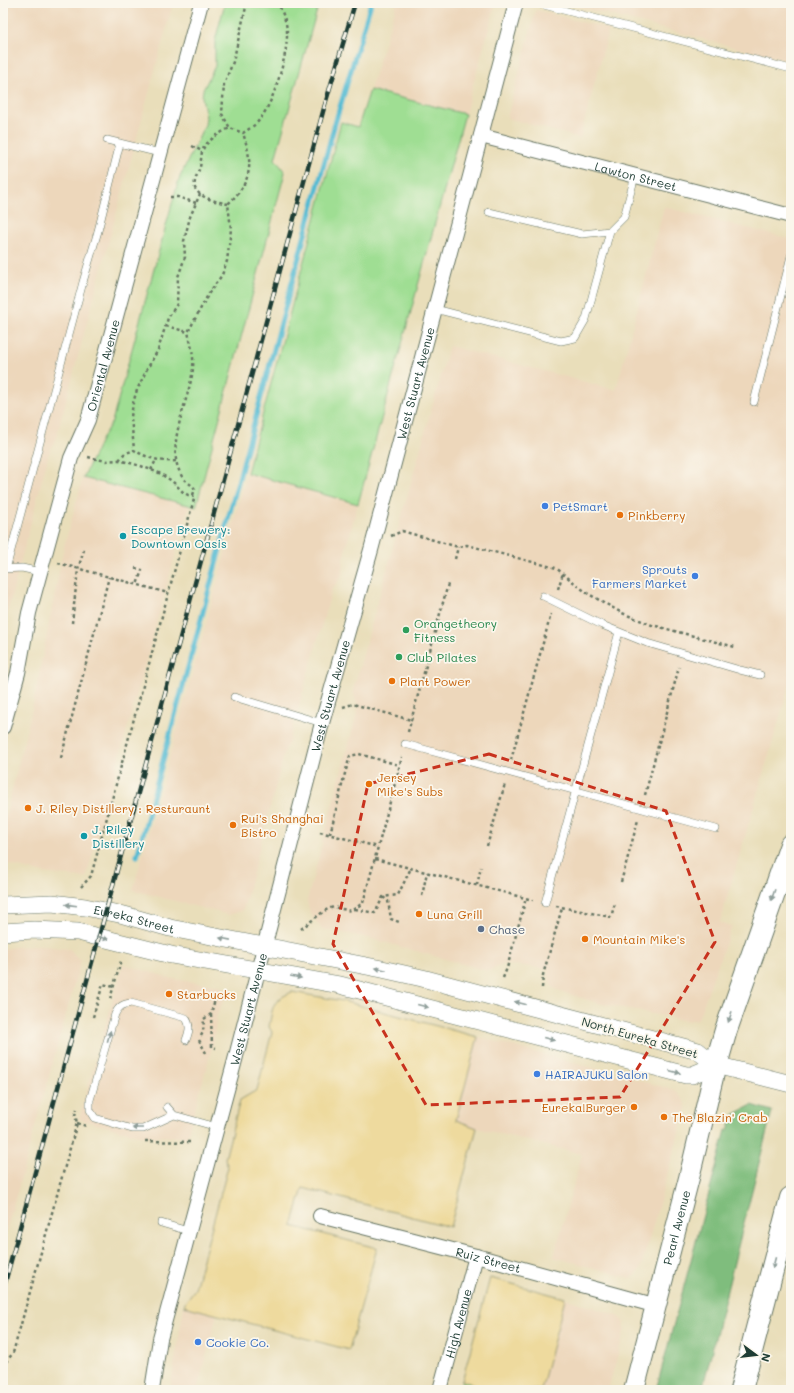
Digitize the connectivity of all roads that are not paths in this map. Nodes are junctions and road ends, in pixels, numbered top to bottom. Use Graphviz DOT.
graph roads {
  1 [pos="200,3"];
  2 [pos="516,3"];
  3 [pos="536,3"];
  4 [pos="791,69"];
  5 [pos="481,136"];
  6 [pos="107,140"];
  7 [pos="120,143"];
  8 [pos="160,153"];
  9 [pos="635,176"];
  10 [pos="490,212"];
  11 [pos="791,216"];
  12 [pos="610,231"];
  13 [pos="791,256"];
  14 [pos="435,309"];
  15 [pos="754,402"];
  16 [pos="5,569"];
  17 [pos="40,572"];
  18 [pos="543,596"];
  19 [pos="619,632"];
  20 [pos="760,675"];
  21 [pos="234,697"];
  22 [pos="322,723"];
  23 [pos="3,727"];
  24 [pos="405,744"];
  25 [pos="576,792"];
  26 [pos="716,829"];
  27 [pos="791,845"];
  28 [pos="545,903"];
  29 [pos="3,905"];
  30 [pos="3,932"];
  31 [pos="264,946"];
  32 [pos="258,971"];
  33 [pos="186,1040"];
  34 [pos="716,1065"];
  35 [pos="791,1084"];
  36 [pos="167,1107"];
  37 [pos="174,1115"];
  38 [pos="216,1127"];
  39 [pos="791,1198"];
  40 [pos="320,1216"];
  41 [pos="162,1223"];
  42 [pos="188,1231"];
  43 [pos="476,1256"];
  44 [pos="657,1306"];
  45 [pos="152,1390"];
  46 [pos="440,1390"];
  47 [pos="634,1390"];
  48 [pos="741,1390"];
  1 -- 8 [label="street, Oriental Avenue"];
  2 -- 5 [label="street, West Stuart Avenue"];
  3 -- 4 [label="lane"];
  5 -- 9 [label="street, Lawton Street"];
  5 -- 14 [label="street, West Stuart Avenue"];
  6 -- 7 [label="lane"];
  7 -- 8 [label="lane"];
  7 -- 16 [label="lane"];
  8 -- 17 [label="street, Oriental Avenue"];
  9 -- 11 [label="street, Lawton Street"];
  9 -- 12 [label="lane"];
  10 -- 12 [label="lane"];
  12 -- 14 [label="lane"];
  13 -- 15 [label="lane"];
  14 -- 22 [label="street, West Stuart Avenue"];
  16 -- 17 [label="lane"];
  17 -- 23 [label="street, Oriental Avenue"];
  18 -- 19 [label="lane"];
  19 -- 20 [label="lane"];
  19 -- 25 [label="lane"];
  21 -- 22 [label="lane"];
  22 -- 31 [label="street, West Stuart Avenue"];
  24 -- 25 [label="lane"];
  25 -- 26 [label="lane"];
  25 -- 28 [label="lane"];
  27 -- 34 [label="highway, one-way"];
  31 -- 29 [label="street, Eureka Street, one-way"];
  30 -- 32 [label="street, one-way"];
  31 -- 32 [label="street, West Stuart Avenue"];
  34 -- 31 [label="street, North Eureka Street, one-way"];
  32 -- 34 [label="street, North Eureka Street, one-way"];
  32 -- 38 [label="street, West Stuart Avenue"];
  37 -- 33 [label="lane, one-way"];
  34 -- 35 [label="street"];
  34 -- 44 [label="main road, Pearl Avenue"];
  36 -- 37 [label="lane"];
  37 -- 38 [label="lane"];
  38 -- 42 [label="street, West Stuart Avenue"];
  39 -- 48 [label="highway, one-way"];
  40 -- 43 [label="street, Ruiz Street"];
  41 -- 42 [label="lane"];
  42 -- 45 [label="street, West Stuart Avenue"];
  43 -- 44 [label="street, Ruiz Street"];
  43 -- 46 [label="street, High Avenue"];
  44 -- 47 [label="main road, Pearl Avenue"];
}
